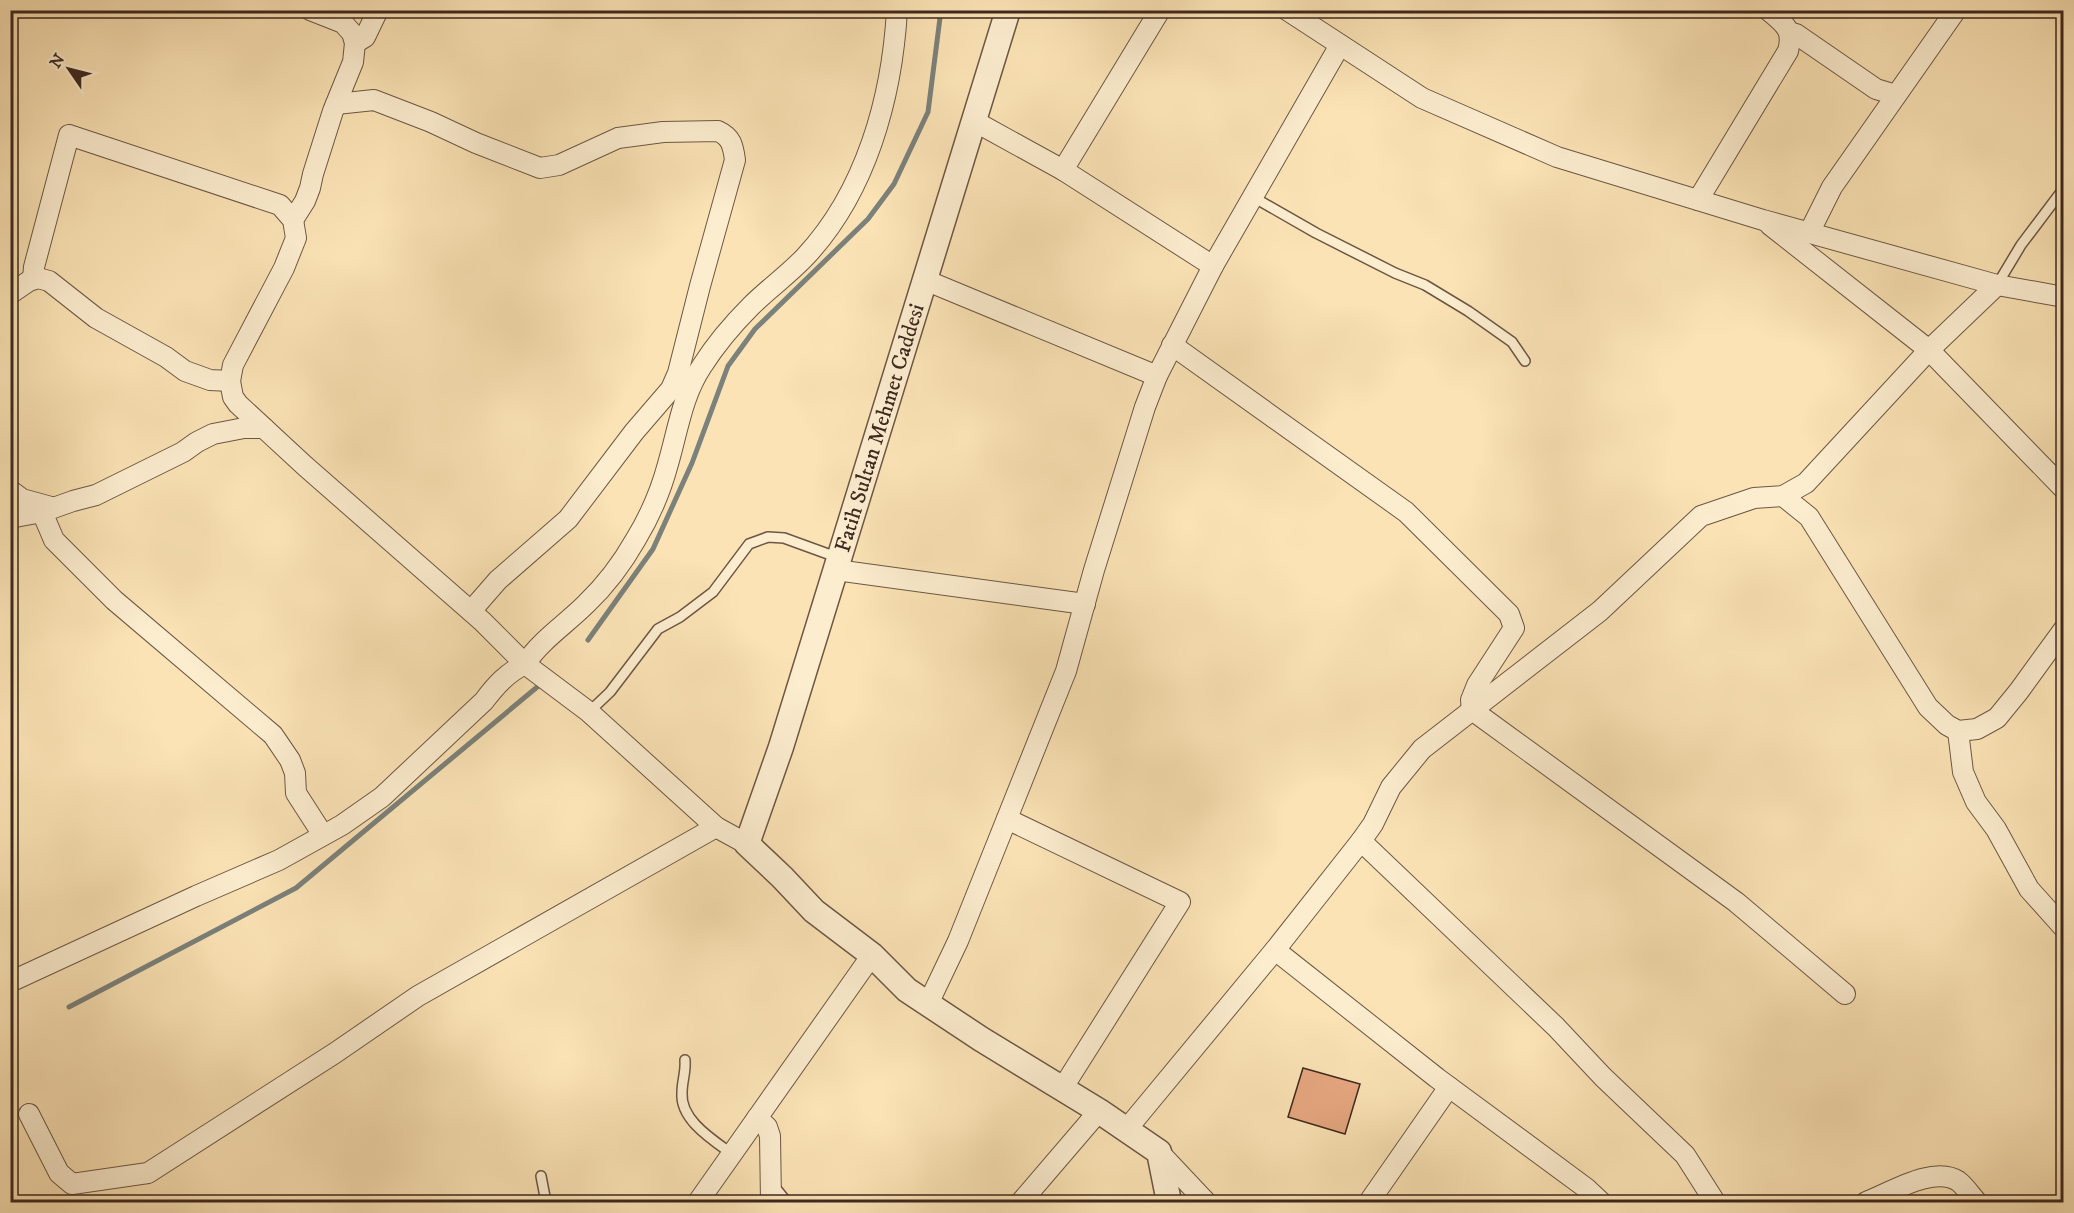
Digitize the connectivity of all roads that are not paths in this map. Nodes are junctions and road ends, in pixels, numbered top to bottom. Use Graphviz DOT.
graph roads {
  1 [pos="310,10"];
  2 [pos="378,10"];
  3 [pos="897,10"];
  4 [pos="1008,10"];
  5 [pos="1160,10"];
  6 [pos="1287,10"];
  7 [pos="1768,10"];
  8 [pos="1956,10"];
  9 [pos="1789,32"];
  10 [pos="355,43"];
  11 [pos="1340,45"];
  12 [pos="1896,95"];
  13 [pos="336,104"];
  14 [pos="974,122"];
  15 [pos="1063,170"];
  16 [pos="2064,188"];
  17 [pos="1253,196"];
  18 [pos="1698,200"];
  19 [pos="293,220"];
  20 [pos="1763,220"];
  21 [pos="1809,233"];
  22 [pos="1214,266"];
  23 [pos="33,279"];
  24 [pos="925,280"];
  25 [pos="1997,285"];
  26 [pos="10,294"];
  27 [pos="2064,297"];
  28 [pos="1172,345"];
  29 [pos="1929,350"];
  30 [pos="1525,361"];
  31 [pos="1157,375"];
  32 [pos="230,381"];
  33 [pos="264,428"];
  34 [pos="2064,489"];
  35 [pos="10,490"];
  36 [pos="1783,496"];
  37 [pos="48,510"];
  38 [pos="10,518"];
  39 [pos="838,564"];
  40 [pos="1084,604"];
  41 [pos="471,610"];
  42 [pos="2064,629"];
  43 [pos="525,664"];
  44 [pos="1472,710"];
  45 [pos="588,712"];
  46 [pos="1958,731"];
  47 [pos="1006,819"];
  48 [pos="716,827"];
  49 [pos="323,835"];
  50 [pos="1360,841"];
  51 [pos="747,844"];
  52 [pos="2064,928"];
  53 [pos="1275,950"];
  54 [pos="872,955"];
  55 [pos="10,982"];
  56 [pos="1845,994"];
  57 [pos="928,1004"];
  58 [pos="685,1060"];
  59 [pos="1449,1087"];
  60 [pos="1062,1089"];
  61 [pos="1099,1111"];
  62 [pos="29,1114"];
  63 [pos="757,1118"];
  64 [pos="1126,1130"];
  65 [pos="1159,1152"];
  66 [pos="732,1154"];
  67 [pos="541,1176"];
  68 [pos="771,1182"];
  69 [pos="546,1203"];
  70 [pos="698,1203"];
  71 [pos="771,1203"];
  72 [pos="787,1203"];
  73 [pos="1021,1203"];
  74 [pos="1169,1203"];
  75 [pos="1206,1203"];
  76 [pos="1369,1203"];
  77 [pos="1600,1203"];
  78 [pos="1715,1203"];
  79 [pos="1866,1203"];
  80 [pos="1977,1203"];
  1 -- 10 [label="street"];
  2 -- 10 [label="street"];
  3 -- 43 [label="street"];
  4 -- 14 [label="street, Fatih Sultan Mehmet Caddesi"];
  5 -- 15 [label="street"];
  6 -- 11 [label="street"];
  7 -- 9 [label="street"];
  8 -- 12 [label="street"];
  9 -- 12 [label="street"];
  9 -- 18 [label="street"];
  10 -- 13 [label="street"];
  11 -- 17 [label="street"];
  11 -- 18 [label="street"];
  12 -- 21 [label="street"];
  13 -- 19 [label="street"];
  13 -- 41 [label="street"];
  14 -- 15 [label="street"];
  14 -- 24 [label="street, Fatih Sultan Mehmet Caddesi"];
  15 -- 22 [label="street"];
  16 -- 25 [label="lane"];
  17 -- 22 [label="street"];
  17 -- 30 [label="lane"];
  18 -- 20 [label="street"];
  19 -- 23 [label="street"];
  19 -- 32 [label="street"];
  20 -- 21 [label="street"];
  20 -- 29 [label="street"];
  21 -- 25 [label="street"];
  22 -- 28 [label="street"];
  23 -- 26 [label="street"];
  23 -- 32 [label="street"];
  24 -- 31 [label="street"];
  24 -- 39 [label="street, Fatih Sultan Mehmet Caddesi"];
  25 -- 27 [label="street"];
  25 -- 29 [label="street"];
  28 -- 31 [label="street"];
  28 -- 44 [label="street"];
  29 -- 34 [label="street"];
  29 -- 36 [label="street"];
  31 -- 40 [label="street"];
  32 -- 33 [label="street"];
  33 -- 37 [label="street"];
  33 -- 41 [label="street"];
  35 -- 37 [label="street"];
  36 -- 44 [label="street"];
  36 -- 46 [label="street"];
  37 -- 38 [label="street"];
  37 -- 49 [label="street"];
  39 -- 40 [label="street"];
  39 -- 45 [label="lane"];
  39 -- 51 [label="street, Fatih Sultan Mehmet Caddesi"];
  40 -- 47 [label="street"];
  41 -- 43 [label="street"];
  42 -- 46 [label="street"];
  43 -- 45 [label="street"];
  43 -- 49 [label="street"];
  44 -- 50 [label="street"];
  44 -- 56 [label="street"];
  45 -- 48 [label="street"];
  46 -- 52 [label="street"];
  47 -- 57 [label="street"];
  47 -- 60 [label="street"];
  48 -- 51 [label="street"];
  48 -- 62 [label="street"];
  49 -- 55 [label="street"];
  50 -- 53 [label="street"];
  50 -- 78 [label="street"];
  51 -- 54 [label="street"];
  53 -- 59 [label="street"];
  53 -- 64 [label="street"];
  54 -- 57 [label="street"];
  54 -- 63 [label="street"];
  57 -- 60 [label="street"];
  58 -- 66 [label="lane"];
  59 -- 76 [label="street"];
  59 -- 77 [label="street"];
  60 -- 61 [label="street"];
  61 -- 64 [label="street"];
  61 -- 73 [label="street"];
  63 -- 66 [label="street"];
  63 -- 68 [label="street"];
  64 -- 65 [label="street"];
  65 -- 74 [label="street"];
  65 -- 75 [label="street"];
  66 -- 70 [label="street"];
  67 -- 69 [label="lane"];
  68 -- 71 [label="street"];
  68 -- 72 [label="lane"];
  79 -- 80 [label="street"];
}
